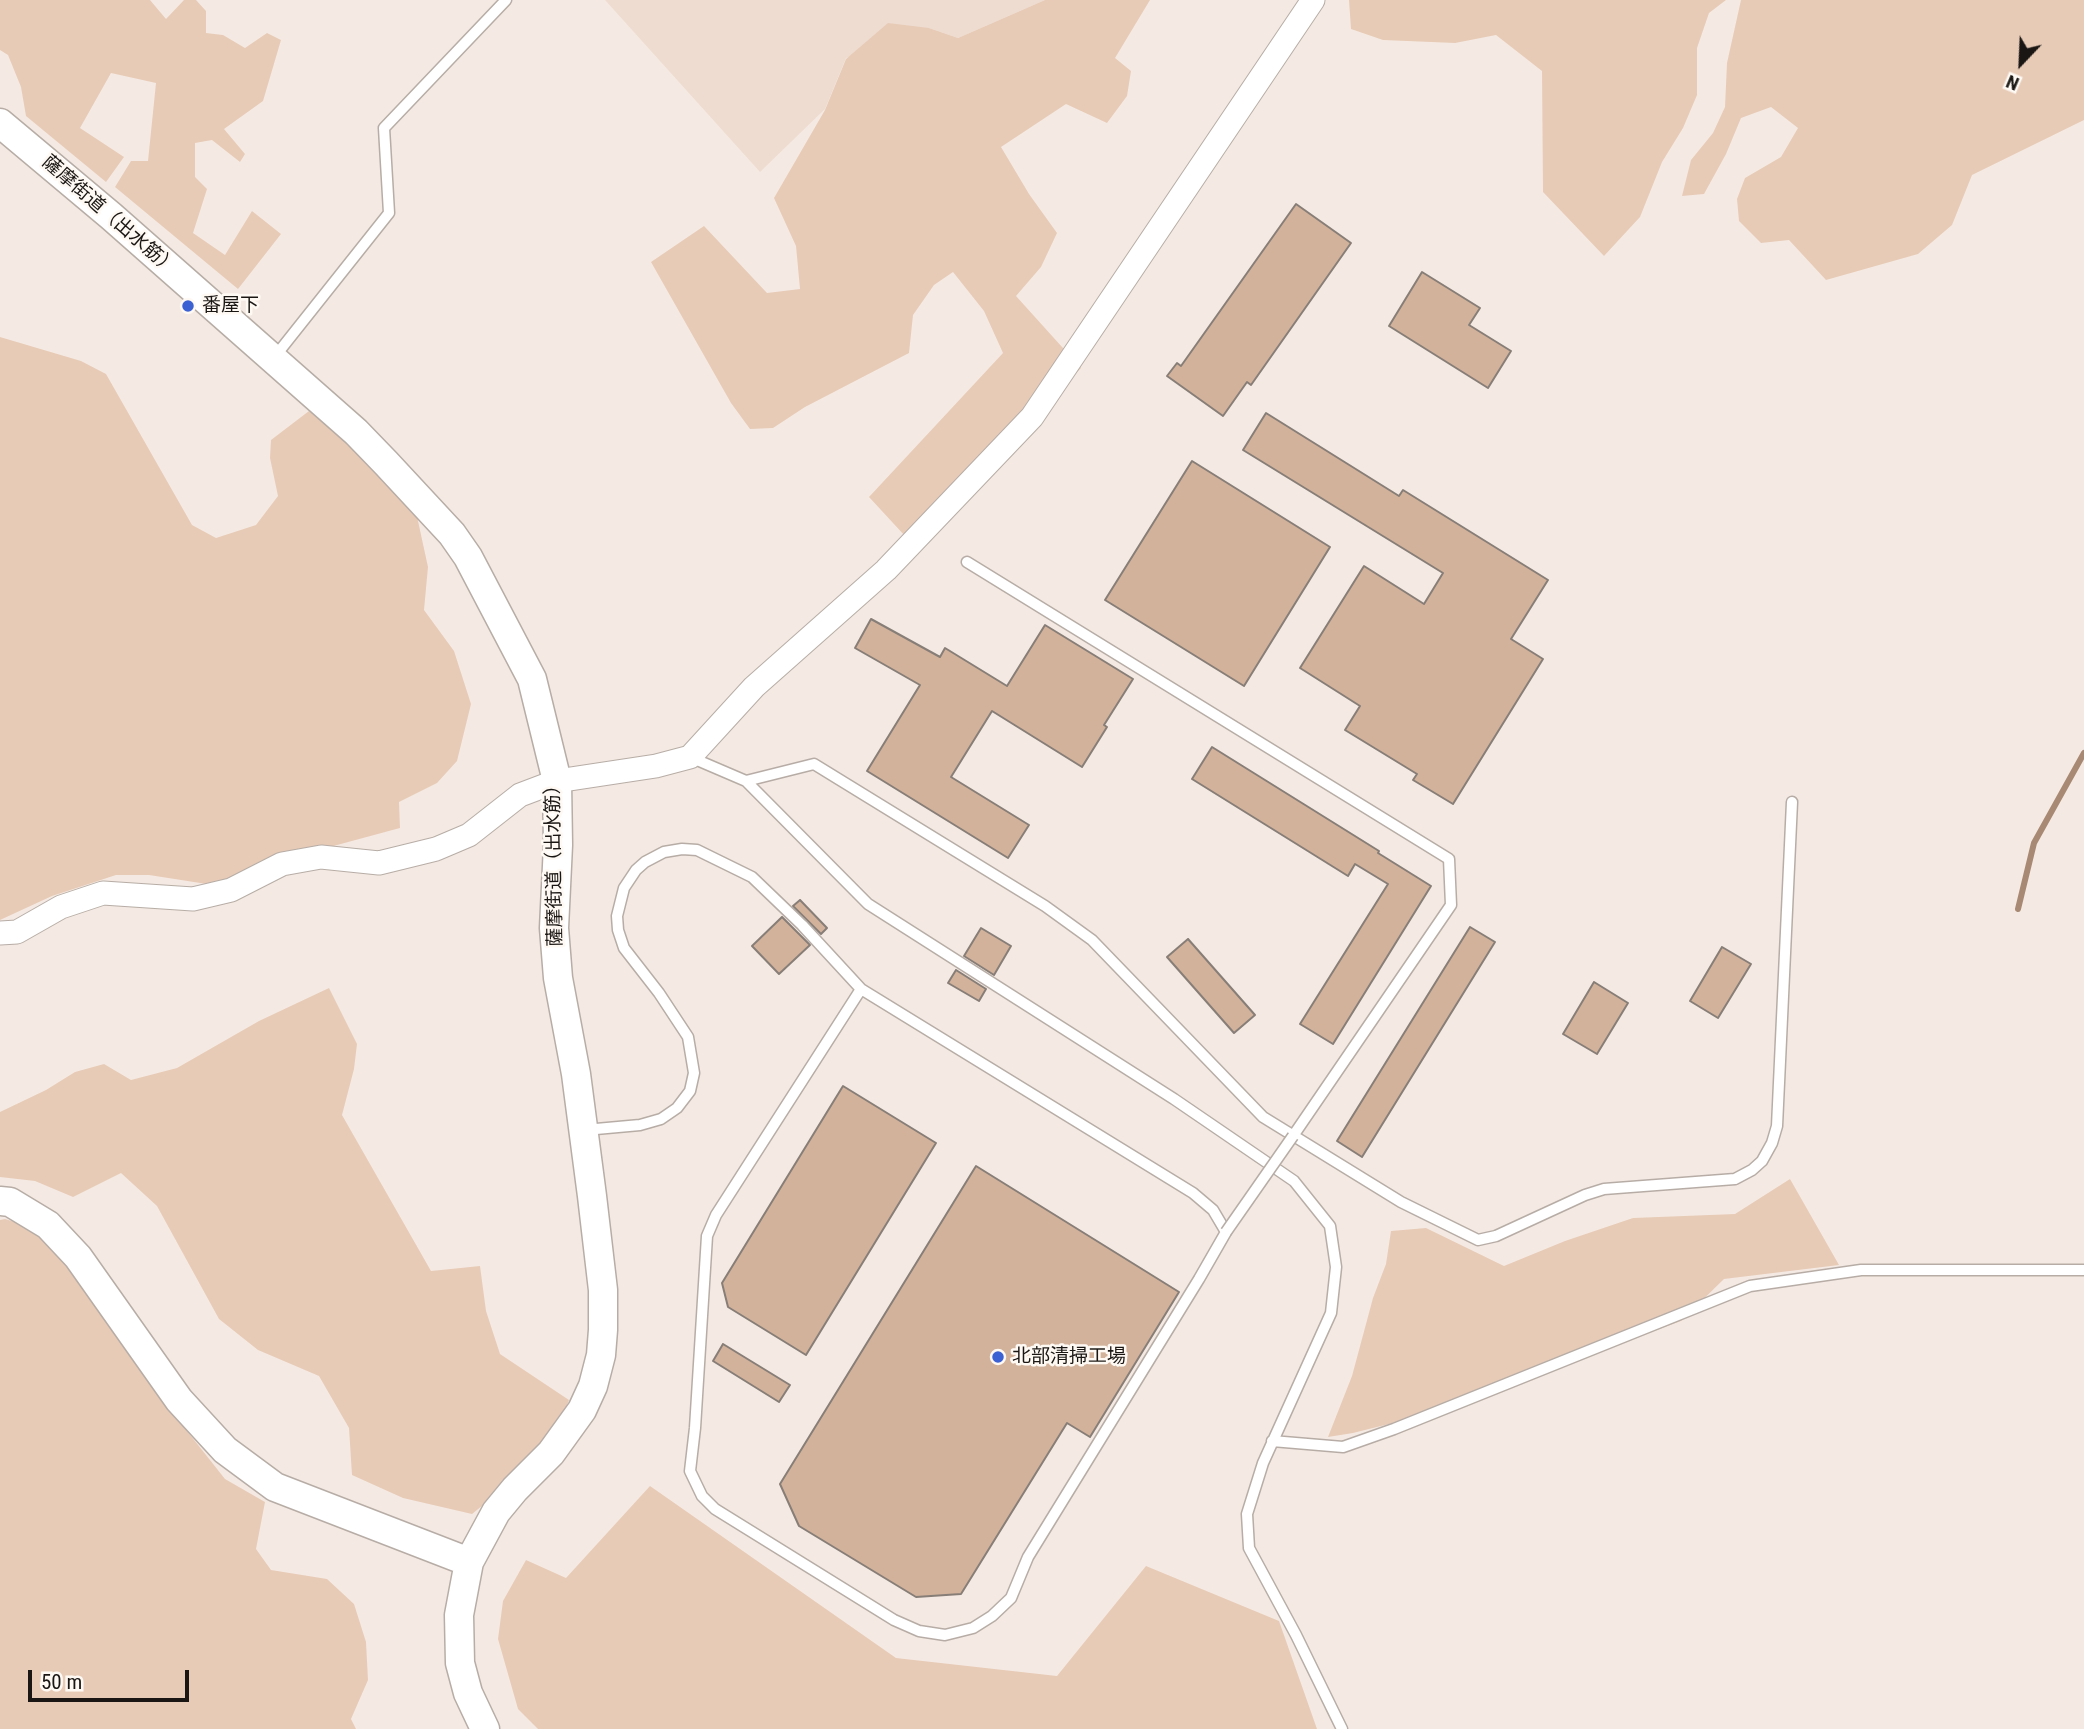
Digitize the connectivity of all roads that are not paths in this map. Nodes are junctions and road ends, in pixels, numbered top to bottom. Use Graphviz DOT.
graph roads {
  1 [pos="506,0"];
  2 [pos="1313,0"];
  3 [pos="0,123"];
  4 [pos="273,359"];
  5 [pos="967,562"];
  6 [pos="690,757"];
  7 [pos="557,781"];
  8 [pos="746,781"];
  9 [pos="1792,802"];
  10 [pos="0,933"];
  11 [pos="861,989"];
  12 [pos="583,1130"];
  13 [pos="1293,1136"];
  14 [pos="0,1201"];
  15 [pos="1226,1232"];
  16 [pos="2084,1270"];
  17 [pos="1272,1441"];
  18 [pos="469,1562"];
  19 [pos="485,1729"];
  20 [pos="1342,1729"];
  1 -- 4 [label="lane"];
  2 -- 6 [label="street"];
  3 -- 4 [label="street, 薩摩街道（出水筋）"];
  4 -- 7 [label="street, 薩摩街道（出水筋）"];
  5 -- 13 [label="lane"];
  6 -- 7 [label="street"];
  6 -- 8 [label="lane"];
  7 -- 10 [label="street"];
  7 -- 12 [label="street, 薩摩街道（出水筋）"];
  8 -- 13 [label="lane"];
  8 -- 17 [label="lane"];
  9 -- 13 [label="lane"];
  11 -- 12 [label="lane"];
  11 -- 15 [label="lane"];
  11 -- 15 [label="lane"];
  12 -- 18 [label="street, 薩摩街道（出水筋）"];
  13 -- 15 [label="lane, bridge"];
  14 -- 18 [label="street"];
  16 -- 17 [label="lane"];
  17 -- 20 [label="lane"];
  18 -- 19 [label="street, 薩摩街道（出水筋）"];
}
